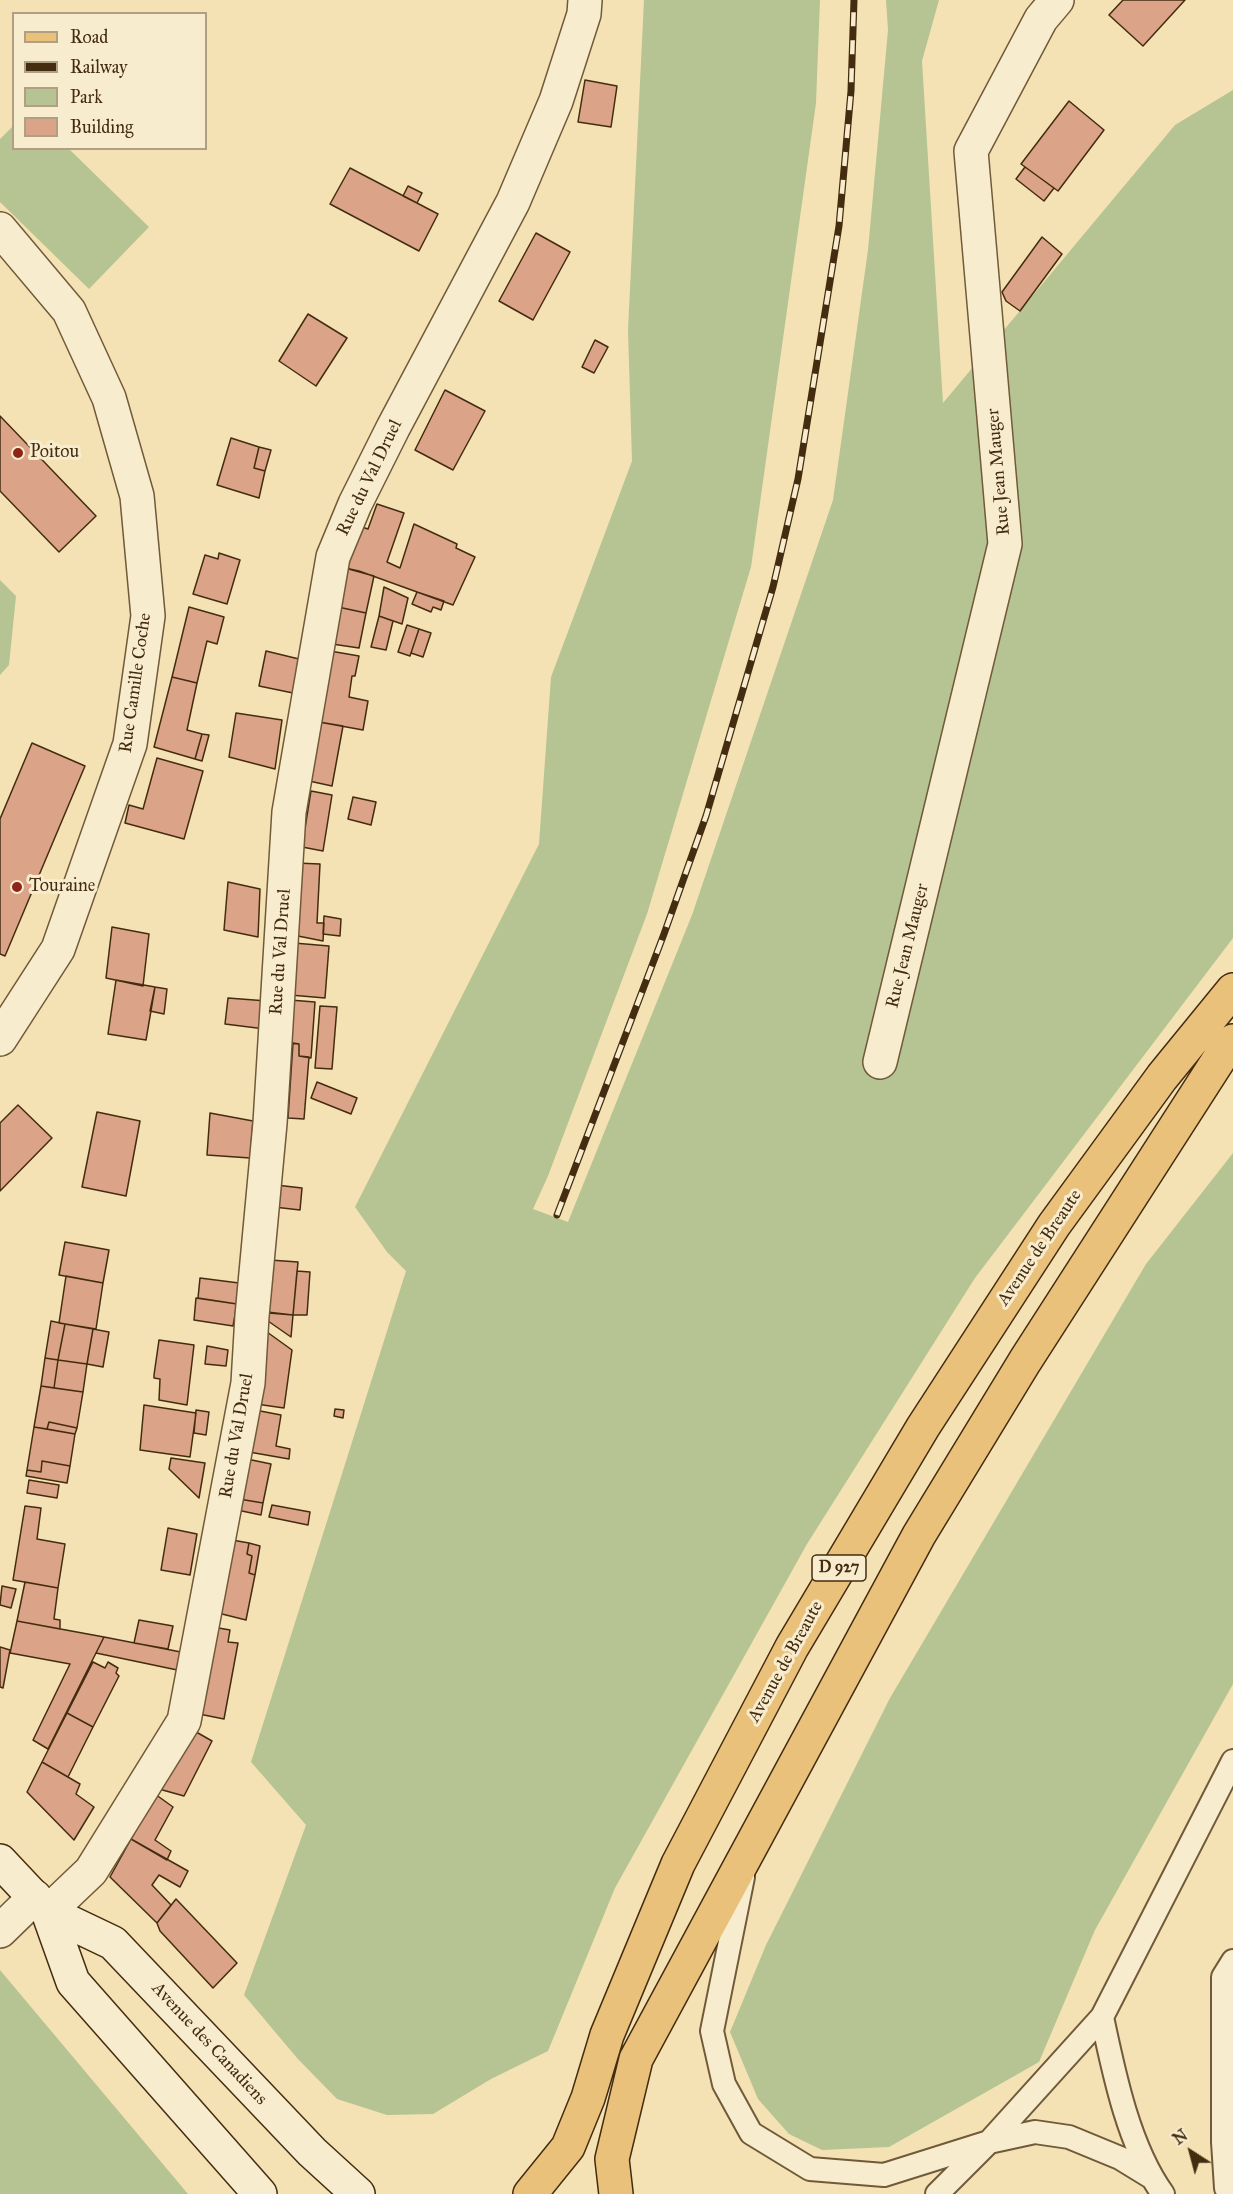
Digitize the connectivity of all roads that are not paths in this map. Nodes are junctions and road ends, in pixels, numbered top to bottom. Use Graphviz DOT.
graph roads {
  1 [pos="585,0"];
  2 [pos="1057,0"];
  3 [pos="0,229"];
  4 [pos="1233,990"];
  5 [pos="0,1039"];
  6 [pos="1233,1041"];
  7 [pos="880,1062"];
  8 [pos="1233,1761"];
  9 [pos="749,1849"];
  10 [pos="0,1862"];
  11 [pos="41,1905"];
  12 [pos="0,1931"];
  13 [pos="1233,1961"];
  14 [pos="1102,2017"];
  15 [pos="989,2142"];
  16 [pos="1157,2186"];
  17 [pos="1226,2188"];
  18 [pos="260,2194"];
  19 [pos="358,2194"];
  20 [pos="531,2194"];
  21 [pos="616,2194"];
  22 [pos="937,2194"];
  1 -- 11 [label="street, Rue du Val Druel"];
  2 -- 7 [label="street, Rue Jean Mauger"];
  3 -- 5 [label="street, Rue Camille Coche"];
  4 -- 20 [label="main road, Avenue de Breaute / D 927"];
  6 -- 9 [label="main road, D 927"];
  8 -- 14 [label="lane"];
  9 -- 15 [label="lane"];
  9 -- 21 [label="main road, D 927"];
  10 -- 11 [label="street, Avenue des Canadiens"];
  11 -- 12 [label="street, Rue du Val Druel"];
  11 -- 18 [label="street, Avenue des Canadiens"];
  11 -- 19 [label="street, Avenue des Canadiens"];
  13 -- 17 [label="lane"];
  14 -- 15 [label="lane"];
  14 -- 16 [label="lane"];
  15 -- 16 [label="lane"];
  15 -- 22 [label="lane"];
}
